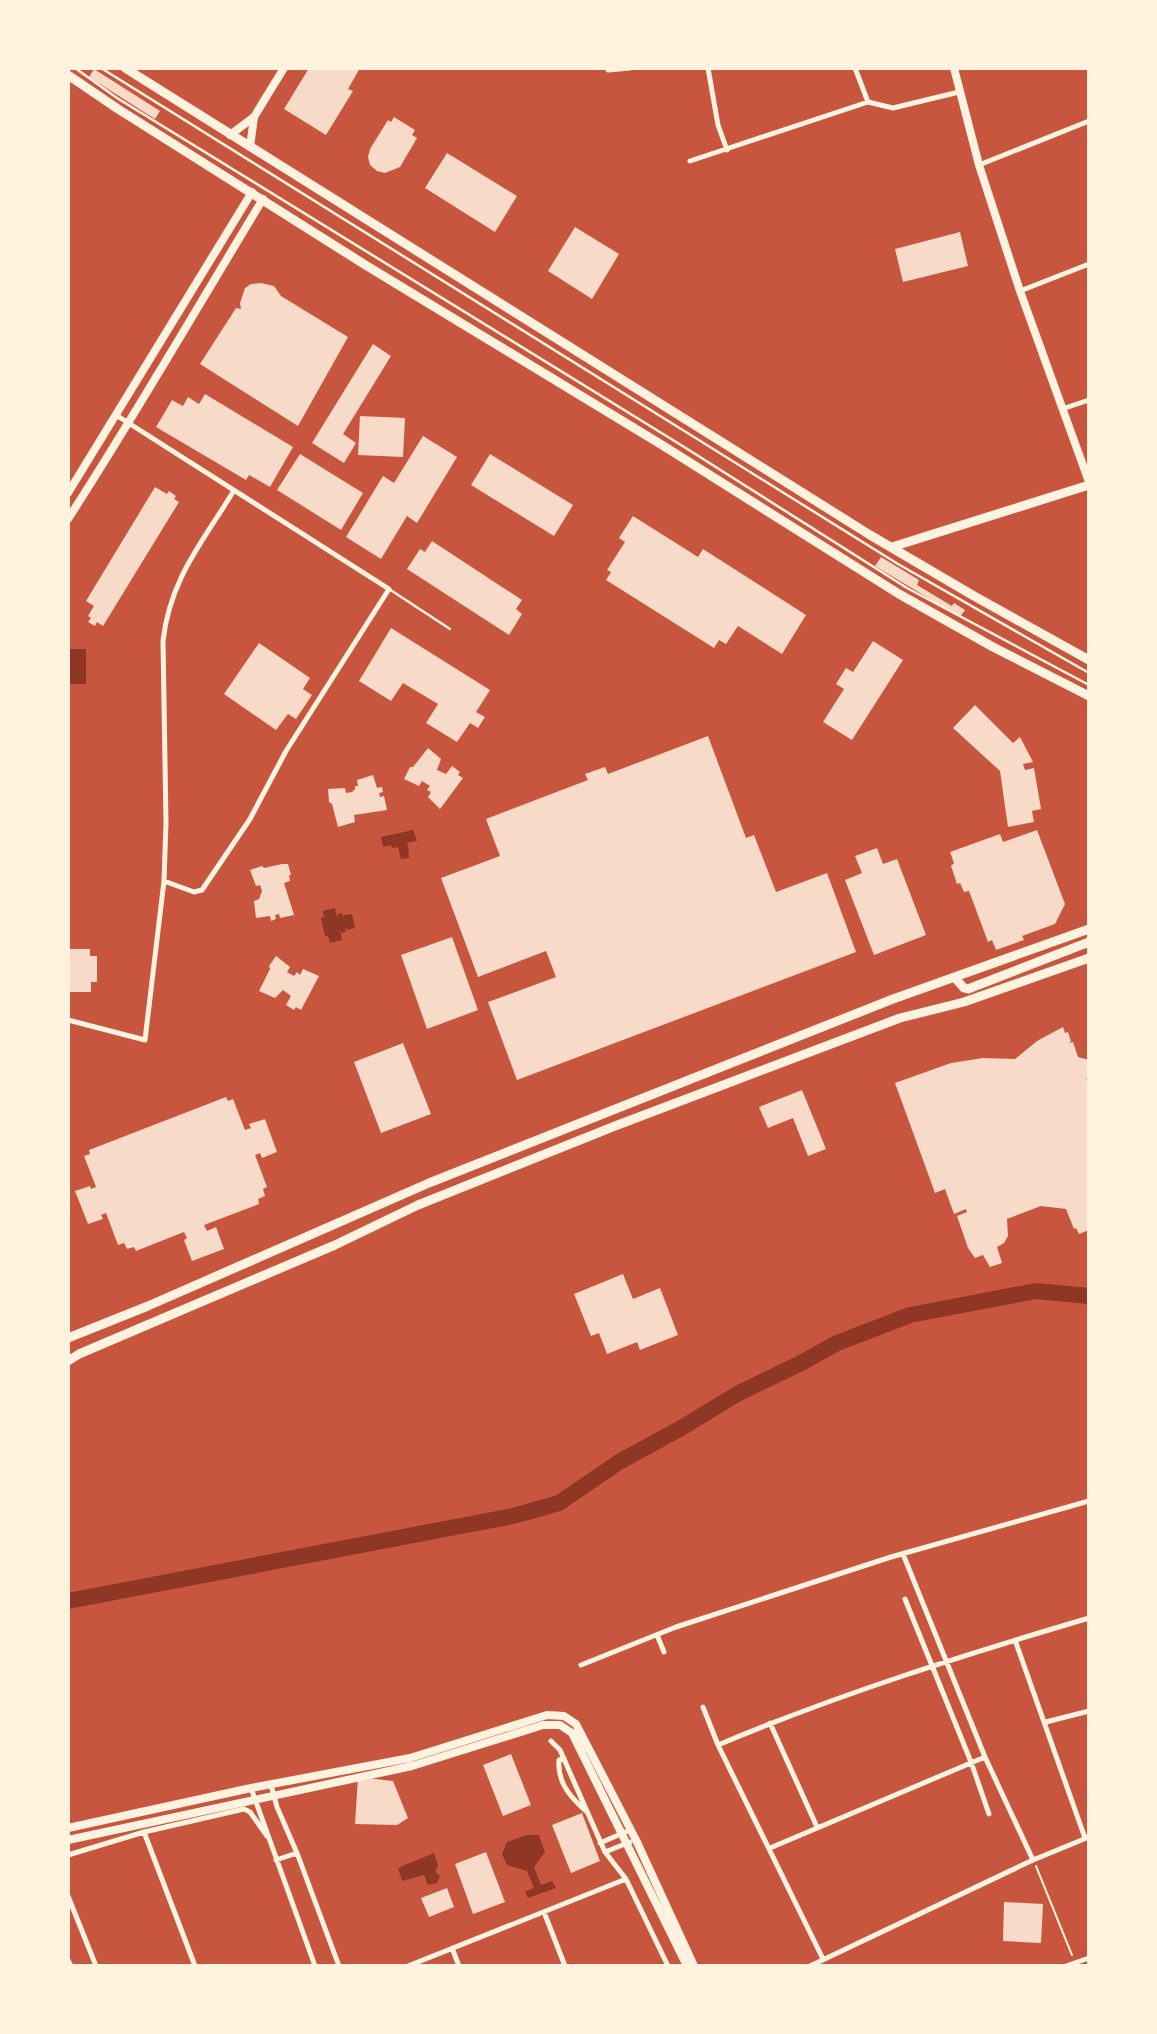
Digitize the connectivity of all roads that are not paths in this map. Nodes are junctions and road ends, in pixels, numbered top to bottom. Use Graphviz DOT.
graph roads {
  1 [pos="75,68"];
  2 [pos="101,68"];
  3 [pos="125,68"];
  4 [pos="284,68"];
  5 [pos="630,68"];
  6 [pos="708,68"];
  7 [pos="855,68"];
  8 [pos="954,68"];
  9 [pos="608,70"];
  10 [pos="68,75"];
  11 [pos="959,92"];
  12 [pos="868,103"];
  13 [pos="254,117"];
  14 [pos="1089,121"];
  15 [pos="230,135"];
  16 [pos="250,147"];
  17 [pos="727,150"];
  18 [pos="690,161"];
  19 [pos="979,165"];
  20 [pos="252,192"];
  21 [pos="263,199"];
  22 [pos="228,231"];
  23 [pos="239,238"];
  24 [pos="212,256"];
  25 [pos="224,263"];
  26 [pos="1089,264"];
  27 [pos="1020,291"];
  28 [pos="159,342"];
  29 [pos="171,349"];
  30 [pos="1089,400"];
  31 [pos="1062,409"];
  32 [pos="116,415"];
  33 [pos="129,424"];
  34 [pos="1089,483"];
  35 [pos="233,492"];
  36 [pos="68,493"];
  37 [pos="68,519"];
  38 [pos="892,547"];
  39 [pos="388,589"];
  40 [pos="450,629"];
  41 [pos="1089,660"];
  42 [pos="1089,673"];
  43 [pos="1058,681"];
  44 [pos="1089,687"];
  45 [pos="1089,696"];
  46 [pos="164,881"];
  47 [pos="1089,929"];
  48 [pos="1089,942"];
  49 [pos="1089,958"];
  50 [pos="955,978"];
  51 [pos="68,1020"];
  52 [pos="593,1118"];
  53 [pos="599,1133"];
  54 [pos="148,1306"];
  55 [pos="154,1322"];
  56 [pos="72,1336"];
  57 [pos="68,1359"];
  58 [pos="1089,1501"];
  59 [pos="903,1554"];
  60 [pos="905,1599"];
  61 [pos="1089,1618"];
  62 [pos="657,1635"];
  63 [pos="1015,1640"];
  64 [pos="664,1652"];
  65 [pos="947,1661"];
  66 [pos="581,1665"];
  67 [pos="931,1667"];
  68 [pos="703,1707"];
  69 [pos="1089,1711"];
  70 [pos="1046,1722"];
  71 [pos="770,1723"];
  72 [pos="551,1741"];
  73 [pos="718,1745"];
  74 [pos="985,1757"];
  75 [pos="564,1758"];
  76 [pos="971,1762"];
  77 [pos="271,1785"];
  78 [pos="251,1788"];
  79 [pos="273,1795"];
  80 [pos="255,1799"];
  81 [pos="587,1813"];
  82 [pos="989,1814"];
  83 [pos="817,1827"];
  84 [pos="68,1828"];
  85 [pos="144,1832"];
  86 [pos="626,1832"];
  87 [pos="267,1836"];
  88 [pos="1087,1838"];
  89 [pos="68,1840"];
  90 [pos="636,1840"];
  91 [pos="600,1843"];
  92 [pos="627,1843"];
  93 [pos="770,1848"];
  94 [pos="605,1852"];
  95 [pos="297,1853"];
  96 [pos="68,1855"];
  97 [pos="276,1860"];
  98 [pos="1033,1860"];
  99 [pos="626,1879"];
  100 [pos="68,1896"];
  101 [pos="544,1912"];
  102 [pos="452,1948"];
  103 [pos="1089,1958"];
  104 [pos="823,1959"];
  105 [pos="1075,1964"];
  106 [pos="96,1966"];
  107 [pos="195,1966"];
  108 [pos="316,1966"];
  109 [pos="339,1966"];
  110 [pos="408,1966"];
  111 [pos="458,1966"];
  112 [pos="565,1966"];
  113 [pos="668,1966"];
  114 [pos="687,1966"];
  115 [pos="694,1966"];
  116 [pos="810,1966"];
  117 [pos="1066,1966"];
  1 -- 44 [label="lane"];
  2 -- 42 [label="lane"];
  3 -- 15 [label="main road"];
  4 -- 13 [label="main road"];
  5 -- 9 [label="street"];
  6 -- 17 [label="street"];
  7 -- 12 [label="street"];
  8 -- 11 [label="main road"];
  10 -- 20 [label="main road"];
  11 -- 12 [label="street"];
  11 -- 19 [label="main road"];
  12 -- 17 [label="street"];
  13 -- 15 [label="main road"];
  13 -- 16 [label="main road"];
  14 -- 19 [label="street"];
  15 -- 16 [label="main road"];
  16 -- 38 [label="main road"];
  17 -- 18 [label="street"];
  19 -- 27 [label="main road"];
  20 -- 21 [label="main road"];
  20 -- 22 [label="main road"];
  21 -- 23 [label="main road"];
  21 -- 43 [label="main road"];
  22 -- 23 [label="main road"];
  22 -- 24 [label="main road"];
  23 -- 25 [label="main road"];
  24 -- 25 [label="main road"];
  24 -- 28 [label="main road"];
  25 -- 29 [label="main road"];
  26 -- 27 [label="street"];
  27 -- 31 [label="main road"];
  28 -- 29 [label="main road"];
  28 -- 32 [label="main road"];
  29 -- 33 [label="main road"];
  30 -- 31 [label="street"];
  31 -- 34 [label="main road"];
  32 -- 33 [label="street"];
  32 -- 36 [label="main road"];
  33 -- 35 [label="street"];
  33 -- 37 [label="main road"];
  34 -- 38 [label="main road"];
  35 -- 39 [label="street"];
  35 -- 46 [label="street"];
  38 -- 41 [label="main road"];
  39 -- 40 [label="lane"];
  39 -- 46 [label="street"];
  43 -- 44 [label="main road"];
  43 -- 45 [label="main road"];
  46 -- 51 [label="street"];
  47 -- 50 [label="main road"];
  48 -- 50 [label="main road"];
  49 -- 53 [label="main road"];
  50 -- 52 [label="main road"];
  52 -- 53 [label="main road"];
  52 -- 54 [label="main road"];
  53 -- 55 [label="main road"];
  54 -- 55 [label="main road"];
  54 -- 56 [label="main road"];
  55 -- 57 [label="main road"];
  58 -- 59 [label="street"];
  59 -- 62 [label="street"];
  59 -- 65 [label="street"];
  60 -- 67 [label="street"];
  61 -- 63 [label="street"];
  62 -- 64 [label="street"];
  62 -- 66 [label="street"];
  63 -- 65 [label="street"];
  63 -- 70 [label="street"];
  65 -- 67 [label="street"];
  65 -- 74 [label="street"];
  67 -- 71 [label="street"];
  67 -- 76 [label="street"];
  68 -- 73 [label="street"];
  69 -- 70 [label="street"];
  70 -- 88 [label="street"];
  71 -- 73 [label="street"];
  71 -- 83 [label="street"];
  72 -- 75 [label="street"];
  73 -- 93 [label="street"];
  74 -- 76 [label="street"];
  74 -- 98 [label="street"];
  75 -- 81 [label="street"];
  75 -- 81 [label="street"];
  76 -- 82 [label="street"];
  76 -- 83 [label="street"];
  77 -- 78 [label="main road"];
  77 -- 79 [label="street"];
  77 -- 86 [label="main road"];
  78 -- 80 [label="street"];
  78 -- 84 [label="main road"];
  79 -- 80 [label="main road"];
  79 -- 86 [label="main road"];
  79 -- 95 [label="street"];
  80 -- 87 [label="street"];
  80 -- 89 [label="main road"];
  81 -- 91 [label="street"];
  83 -- 93 [label="street"];
  85 -- 87 [label="street"];
  85 -- 96 [label="street"];
  85 -- 107 [label="street"];
  86 -- 90 [label="main road"];
  86 -- 91 [label="street"];
  86 -- 92 [label="main road"];
  87 -- 97 [label="street"];
  88 -- 98 [label="street"];
  90 -- 92 [label="street"];
  90 -- 115 [label="main road"];
  91 -- 94 [label="street"];
  92 -- 94 [label="street"];
  92 -- 114 [label="main road"];
  93 -- 104 [label="street"];
  94 -- 99 [label="street"];
  95 -- 97 [label="street"];
  95 -- 109 [label="street"];
  97 -- 108 [label="street"];
  98 -- 104 [label="street"];
  99 -- 101 [label="street"];
  99 -- 113 [label="street"];
  100 -- 106 [label="street"];
  101 -- 102 [label="street"];
  101 -- 112 [label="street"];
  102 -- 110 [label="street"];
  102 -- 111 [label="street"];
  103 -- 105 [label="street"];
  104 -- 116 [label="street"];
  105 -- 117 [label="street"];
}
